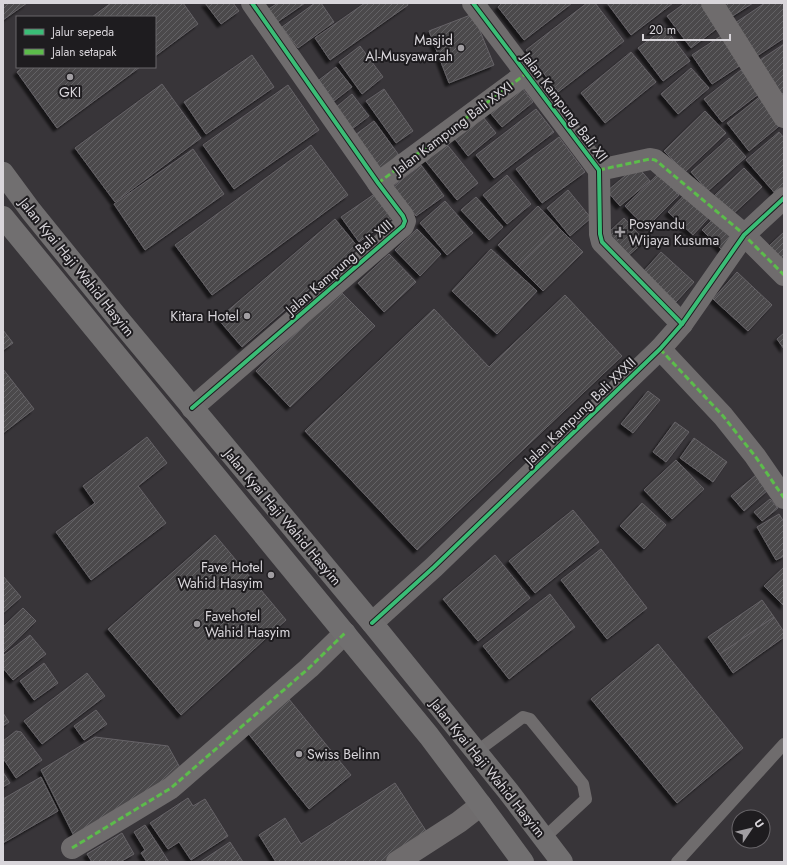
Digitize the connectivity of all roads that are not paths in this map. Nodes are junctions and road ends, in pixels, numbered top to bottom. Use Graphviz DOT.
graph roads {
  1 [pos="252,3"];
  2 [pos="474,3"];
  3 [pos="712,3"];
  4 [pos="527,73"];
  5 [pos="784,117"];
  6 [pos="599,170"];
  7 [pos="3,173"];
  8 [pos="378,183"];
  9 [pos="784,198"];
  10 [pos="5,224"];
  11 [pos="744,235"];
  12 [pos="784,275"];
  13 [pos="682,324"];
  14 [pos="660,349"];
  15 [pos="192,408"];
  16 [pos="784,498"];
  17 [pos="372,623"];
  18 [pos="345,633"];
  19 [pos="784,744"];
  20 [pos="476,752"];
  21 [pos="481,805"];
  22 [pos="544,838"];
  23 [pos="72,848"];
  24 [pos="398,862"];
  25 [pos="523,862"];
  26 [pos="562,862"];
  27 [pos="677,862"];
  1 -- 8 [label="street, Jalan Kampung Bali XIII"];
  2 -- 4 [label="street, Jalan Kampung Bali XII"];
  3 -- 5 [label="street"];
  4 -- 6 [label="street, Jalan Kampung Bali XII"];
  4 -- 8 [label="street, Jalan Kampung Bali XXXI"];
  6 -- 11 [label="street, Jalan Kampung Bali XII"];
  6 -- 13 [label="street, Jalan Kampung Bali XII"];
  7 -- 15 [label="main road, Jalan Kyai Haji Wahid Hasyim"];
  8 -- 15 [label="street, Jalan Kampung Bali XIII"];
  9 -- 11 [label="street, Jalan Kampung Bali XXXII"];
  10 -- 18 [label="main road, Jalan Kyai Haji Wahid Hasyim"];
  11 -- 12 [label="street"];
  11 -- 13 [label="street, Jalan Kampung Bali XXXII"];
  13 -- 14 [label="street, Jalan Kampung Bali XXXII"];
  14 -- 16 [label="street"];
  14 -- 17 [label="street, Jalan Kampung Bali XXXII"];
  15 -- 17 [label="main road, Jalan Kyai Haji Wahid Hasyim"];
  17 -- 20 [label="main road, Jalan Kyai Haji Wahid Hasyim"];
  18 -- 21 [label="main road, Jalan Kyai Haji Wahid Hasyim"];
  18 -- 23 [label="street"];
  19 -- 27 [label="lane"];
  20 -- 22 [label="main road, Jalan Kyai Haji Wahid Hasyim"];
  20 -- 22 [label="lane"];
  21 -- 24 [label="street"];
  21 -- 25 [label="main road, Jalan Kyai Haji Wahid Hasyim"];
  22 -- 26 [label="main road, Jalan Kyai Haji Wahid Hasyim"];
}
